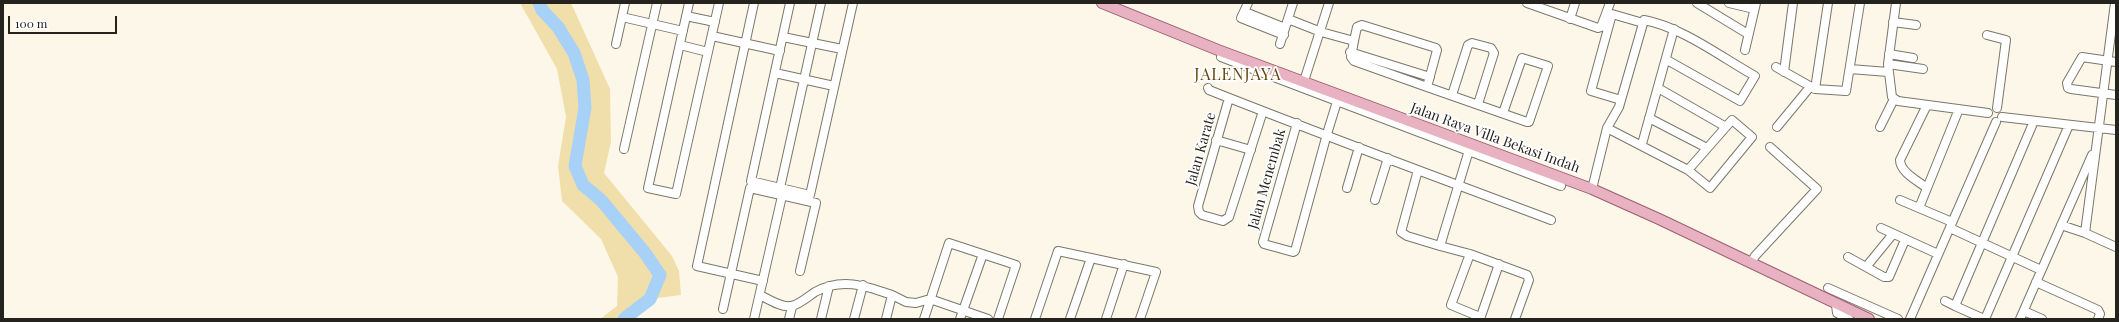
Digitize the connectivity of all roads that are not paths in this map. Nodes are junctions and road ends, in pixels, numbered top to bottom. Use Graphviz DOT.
graph roads {
  1 [pos="625,3"];
  2 [pos="657,3"];
  3 [pos="689,3"];
  4 [pos="719,3"];
  5 [pos="754,3"];
  6 [pos="790,3"];
  7 [pos="821,3"];
  8 [pos="852,3"];
  9 [pos="1102,3"];
  10 [pos="1248,3"];
  11 [pos="1293,3"];
  12 [pos="1329,3"];
  13 [pos="1527,3"];
  14 [pos="1575,3"];
  15 [pos="1610,3"];
  16 [pos="1697,3"];
  17 [pos="1729,3"];
  18 [pos="1793,3"];
  19 [pos="1828,3"];
  20 [pos="1860,3"];
  21 [pos="1896,3"];
  22 [pos="2115,3"];
  23 [pos="1755,6"];
  24 [pos="686,16"];
  25 [pos="622,17"];
  26 [pos="1288,19"];
  27 [pos="1570,19"];
  28 [pos="715,22"];
  29 [pos="1893,22"];
  30 [pos="1643,23"];
  31 [pos="653,24"];
  32 [pos="1916,25"];
  33 [pos="2114,28"];
  34 [pos="1674,30"];
  35 [pos="683,31"];
  36 [pos="1284,31"];
  37 [pos="1321,32"];
  38 [pos="1748,34"];
  39 [pos="1986,35"];
  40 [pos="783,37"];
  41 [pos="711,39"];
  42 [pos="1354,41"];
  43 [pos="812,43"];
  44 [pos="616,44"];
  45 [pos="1280,44"];
  46 [pos="680,45"];
  47 [pos="745,46"];
  48 [pos="842,49"];
  49 [pos="1745,50"];
  50 [pos="708,52"];
  51 [pos="1350,52"];
  52 [pos="779,54"];
  53 [pos="1889,54"];
  54 [pos="1221,57"];
  55 [pos="1913,58"];
  56 [pos="1667,60"];
  57 [pos="2112,61"];
  58 [pos="1776,67"];
  59 [pos="1888,68"];
  60 [pos="1850,69"];
  61 [pos="1923,69"];
  62 [pos="1784,72"];
  63 [pos="775,73"];
  64 [pos="1430,78"];
  65 [pos="804,80"];
  66 [pos="1304,81"];
  67 [pos="834,86"];
  68 [pos="1427,87"];
  69 [pos="1208,88"];
  70 [pos="1658,88"];
  71 [pos="1812,88"];
  72 [pos="2103,93"];
  73 [pos="1452,95"];
  74 [pos="2116,95"];
  75 [pos="1339,97"];
  76 [pos="1229,98"];
  77 [pos="1894,99"];
  78 [pos="1621,100"];
  79 [pos="1478,104"];
  80 [pos="1926,105"];
  81 [pos="1997,108"];
  82 [pos="1959,109"];
  83 [pos="1263,111"];
  84 [pos="1503,113"];
  85 [pos="1988,113"];
  86 [pos="1649,118"];
  87 [pos="1999,120"];
  88 [pos="2034,121"];
  89 [pos="1297,123"];
  90 [pos="2069,125"];
  91 [pos="1726,127"];
  92 [pos="1777,127"];
  93 [pos="1880,127"];
  94 [pos="1607,128"];
  95 [pos="2099,128"];
  96 [pos="2116,130"];
  97 [pos="1327,134"];
  98 [pos="1216,140"];
  99 [pos="1642,144"];
  100 [pos="2096,145"];
  101 [pos="1360,147"];
  102 [pos="1770,147"];
  103 [pos="1470,148"];
  104 [pos="1707,148"];
  105 [pos="624,149"];
  106 [pos="1251,150"];
  107 [pos="1388,158"];
  108 [pos="1418,170"];
  109 [pos="1688,170"];
  110 [pos="1561,186"];
  111 [pos="1458,187"];
  112 [pos="1347,188"];
  113 [pos="1927,188"];
  114 [pos="1592,189"];
  115 [pos="781,192"];
  116 [pos="1375,200"];
  117 [pos="1900,200"];
  118 [pos="1919,208"];
  119 [pos="1551,220"];
  120 [pos="1951,225"];
  121 [pos="2061,225"];
  122 [pos="1881,228"];
  123 [pos="2085,233"];
  124 [pos="1892,234"];
  125 [pos="1905,240"];
  126 [pos="1982,243"];
  127 [pos="2116,244"];
  128 [pos="1440,246"];
  129 [pos="983,254"];
  130 [pos="1470,254"];
  131 [pos="1938,254"];
  132 [pos="1848,257"];
  133 [pos="2012,257"];
  134 [pos="1091,258"];
  135 [pos="1751,263"];
  136 [pos="1124,264"];
  137 [pos="1499,264"];
  138 [pos="1866,267"];
  139 [pos="2041,270"];
  140 [pos="800,271"];
  141 [pos="731,274"];
  142 [pos="763,281"];
  143 [pos="2036,282"];
  144 [pos="863,285"];
  145 [pos="829,286"];
  146 [pos="1828,288"];
  147 [pos="1838,291"];
  148 [pos="760,295"];
  149 [pos="892,295"];
  150 [pos="930,299"];
  151 [pos="1945,301"];
  152 [pos="1833,303"];
  153 [pos="792,306"];
  154 [pos="1955,306"];
  155 [pos="722,309"];
  156 [pos="963,310"];
  157 [pos="2024,311"];
  158 [pos="1480,318"];
  159 [pos="754,319"];
  160 [pos="789,319"];
  161 [pos="821,319"];
  162 [pos="854,319"];
  163 [pos="886,319"];
  164 [pos="924,319"];
  165 [pos="960,319"];
  166 [pos="988,319"];
  167 [pos="998,319"];
  168 [pos="1035,319"];
  169 [pos="1070,319"];
  170 [pos="1106,319"];
  171 [pos="1140,319"];
  172 [pos="1515,319"];
  173 [pos="1849,319"];
  174 [pos="1869,319"];
  175 [pos="1898,319"];
  176 [pos="1910,319"];
  177 [pos="1985,319"];
  178 [pos="2020,319"];
  179 [pos="2042,319"];
  180 [pos="2098,319"];
  1 -- 25 [label="street"];
  2 -- 31 [label="street"];
  3 -- 24 [label="street"];
  4 -- 28 [label="street"];
  5 -- 47 [label="street"];
  6 -- 40 [label="street"];
  7 -- 43 [label="street"];
  8 -- 48 [label="street"];
  9 -- 66 [label="main road, Jalan Raya Villa Bekasi Indah"];
  10 -- 36 [label="street"];
  11 -- 26 [label="street"];
  12 -- 37 [label="street"];
  13 -- 27 [label="street"];
  14 -- 27 [label="street"];
  15 -- 27 [label="street"];
  16 -- 38 [label="street"];
  17 -- 23 [label="street"];
  18 -- 62 [label="street"];
  19 -- 71 [label="street"];
  20 -- 60 [label="street"];
  21 -- 29 [label="street"];
  22 -- 33 [label="street"];
  23 -- 38 [label="street"];
  24 -- 28 [label="street"];
  24 -- 35 [label="street"];
  25 -- 31 [label="street"];
  25 -- 44 [label="street"];
  26 -- 36 [label="street"];
  26 -- 37 [label="street"];
  28 -- 41 [label="street"];
  29 -- 32 [label="street"];
  29 -- 53 [label="street"];
  30 -- 34 [label="street"];
  30 -- 78 [label="street"];
  30 -- 78 [label="street"];
  31 -- 35 [label="street"];
  31 -- 105 [label="street"];
  33 -- 57 [label="street"];
  34 -- 56 [label="street"];
  34 -- 56 [label="street"];
  35 -- 46 [label="street"];
  36 -- 45 [label="street"];
  37 -- 42 [label="street"];
  37 -- 66 [label="street"];
  38 -- 49 [label="street"];
  39 -- 81 [label="street"];
  40 -- 43 [label="street"];
  40 -- 52 [label="street"];
  41 -- 47 [label="street"];
  41 -- 50 [label="street"];
  42 -- 51 [label="street"];
  42 -- 64 [label="street"];
  43 -- 48 [label="street"];
  43 -- 65 [label="street"];
  46 -- 50 [label="street"];
  46 -- 50 [label="street"];
  47 -- 52 [label="street"];
  47 -- 141 [label="street"];
  48 -- 67 [label="street"];
  51 -- 64 [label="street"];
  51 -- 68 [label="street"];
  52 -- 63 [label="street"];
  53 -- 55 [label="street"];
  53 -- 59 [label="street"];
  54 -- 75 [label="street"];
  56 -- 70 [label="street"];
  57 -- 72 [label="street"];
  57 -- 72 [label="street"];
  58 -- 62 [label="street"];
  59 -- 60 [label="street"];
  59 -- 61 [label="street"];
  59 -- 77 [label="street"];
  60 -- 71 [label="street"];
  62 -- 71 [label="street"];
  63 -- 65 [label="street"];
  63 -- 115 [label="street"];
  64 -- 68 [label="street"];
  65 -- 67 [label="street"];
  65 -- 115 [label="street"];
  66 -- 75 [label="main road, Jalan Raya Villa Bekasi Indah"];
  67 -- 115 [label="street"];
  68 -- 73 [label="street"];
  69 -- 76 [label="street"];
  70 -- 86 [label="street"];
  70 -- 91 [label="street"];
  71 -- 92 [label="street"];
  72 -- 74 [label="street"];
  72 -- 95 [label="street"];
  73 -- 79 [label="street"];
  73 -- 79 [label="street"];
  75 -- 97 [label="street"];
  75 -- 103 [label="main road, Jalan Raya Villa Bekasi Indah"];
  76 -- 83 [label="street"];
  76 -- 98 [label="street, Jalan Karate"];
  77 -- 80 [label="street"];
  77 -- 93 [label="street"];
  78 -- 94 [label="street"];
  79 -- 84 [label="street"];
  80 -- 82 [label="street"];
  80 -- 113 [label="street"];
  81 -- 85 [label="street"];
  81 -- 87 [label="street"];
  82 -- 85 [label="street"];
  82 -- 113 [label="street"];
  83 -- 89 [label="street"];
  83 -- 106 [label="street"];
  84 -- 84 [label="street"];
  85 -- 87 [label="street"];
  86 -- 99 [label="street"];
  86 -- 104 [label="street"];
  87 -- 88 [label="street"];
  87 -- 120 [label="street"];
  88 -- 90 [label="street"];
  88 -- 126 [label="street"];
  89 -- 97 [label="street"];
  89 -- 97 [label="street, Jalan Menembak"];
  90 -- 95 [label="street"];
  90 -- 133 [label="street"];
  91 -- 104 [label="street"];
  91 -- 109 [label="street"];
  94 -- 99 [label="street"];
  94 -- 114 [label="street"];
  95 -- 96 [label="street"];
  95 -- 100 [label="street"];
  97 -- 101 [label="street"];
  98 -- 106 [label="street"];
  98 -- 106 [label="street, Jalan Karate"];
  99 -- 109 [label="street"];
  100 -- 121 [label="street"];
  100 -- 123 [label="street"];
  101 -- 107 [label="street"];
  101 -- 112 [label="street"];
  102 -- 135 [label="street"];
  103 -- 110 [label="street"];
  103 -- 111 [label="street"];
  103 -- 114 [label="main road, Jalan Raya Villa Bekasi Indah"];
  104 -- 109 [label="street"];
  107 -- 108 [label="street"];
  107 -- 116 [label="street"];
  108 -- 111 [label="street"];
  108 -- 128 [label="street"];
  111 -- 119 [label="street"];
  111 -- 128 [label="street"];
  113 -- 118 [label="street"];
  114 -- 135 [label="main road, Jalan Raya Villa Bekasi Indah"];
  115 -- 140 [label="street"];
  115 -- 141 [label="street"];
  115 -- 142 [label="street"];
  117 -- 118 [label="street"];
  118 -- 120 [label="street"];
  120 -- 126 [label="street"];
  120 -- 131 [label="street"];
  121 -- 123 [label="street"];
  121 -- 139 [label="street"];
  122 -- 124 [label="street"];
  123 -- 127 [label="street"];
  124 -- 125 [label="street"];
  124 -- 138 [label="street"];
  125 -- 131 [label="street"];
  125 -- 138 [label="street"];
  126 -- 133 [label="street"];
  126 -- 154 [label="street"];
  128 -- 130 [label="street"];
  129 -- 150 [label="street"];
  129 -- 156 [label="street"];
  129 -- 167 [label="street"];
  130 -- 137 [label="street"];
  130 -- 158 [label="street"];
  131 -- 176 [label="street"];
  132 -- 138 [label="street"];
  133 -- 139 [label="street"];
  133 -- 177 [label="street"];
  134 -- 136 [label="street"];
  134 -- 168 [label="street"];
  134 -- 169 [label="street"];
  135 -- 152 [label="main road, Jalan Raya Villa Bekasi Indah"];
  136 -- 170 [label="street"];
  136 -- 171 [label="street"];
  137 -- 158 [label="street"];
  137 -- 172 [label="street"];
  139 -- 143 [label="street"];
  141 -- 142 [label="street"];
  141 -- 155 [label="street"];
  142 -- 148 [label="street"];
  143 -- 157 [label="street"];
  143 -- 180 [label="street"];
  144 -- 145 [label="street"];
  144 -- 149 [label="street"];
  144 -- 162 [label="street"];
  145 -- 153 [label="street"];
  145 -- 161 [label="street"];
  146 -- 147 [label="street"];
  147 -- 152 [label="street"];
  147 -- 175 [label="street"];
  148 -- 153 [label="street"];
  148 -- 159 [label="street"];
  149 -- 150 [label="street"];
  149 -- 163 [label="street"];
  150 -- 156 [label="street"];
  150 -- 164 [label="street"];
  151 -- 154 [label="street"];
  152 -- 173 [label="street"];
  152 -- 174 [label="main road, Jalan Raya Villa Bekasi Indah"];
  153 -- 160 [label="street"];
  154 -- 177 [label="street"];
  156 -- 165 [label="street"];
  156 -- 166 [label="street"];
  157 -- 178 [label="street"];
  157 -- 179 [label="street"];
}
